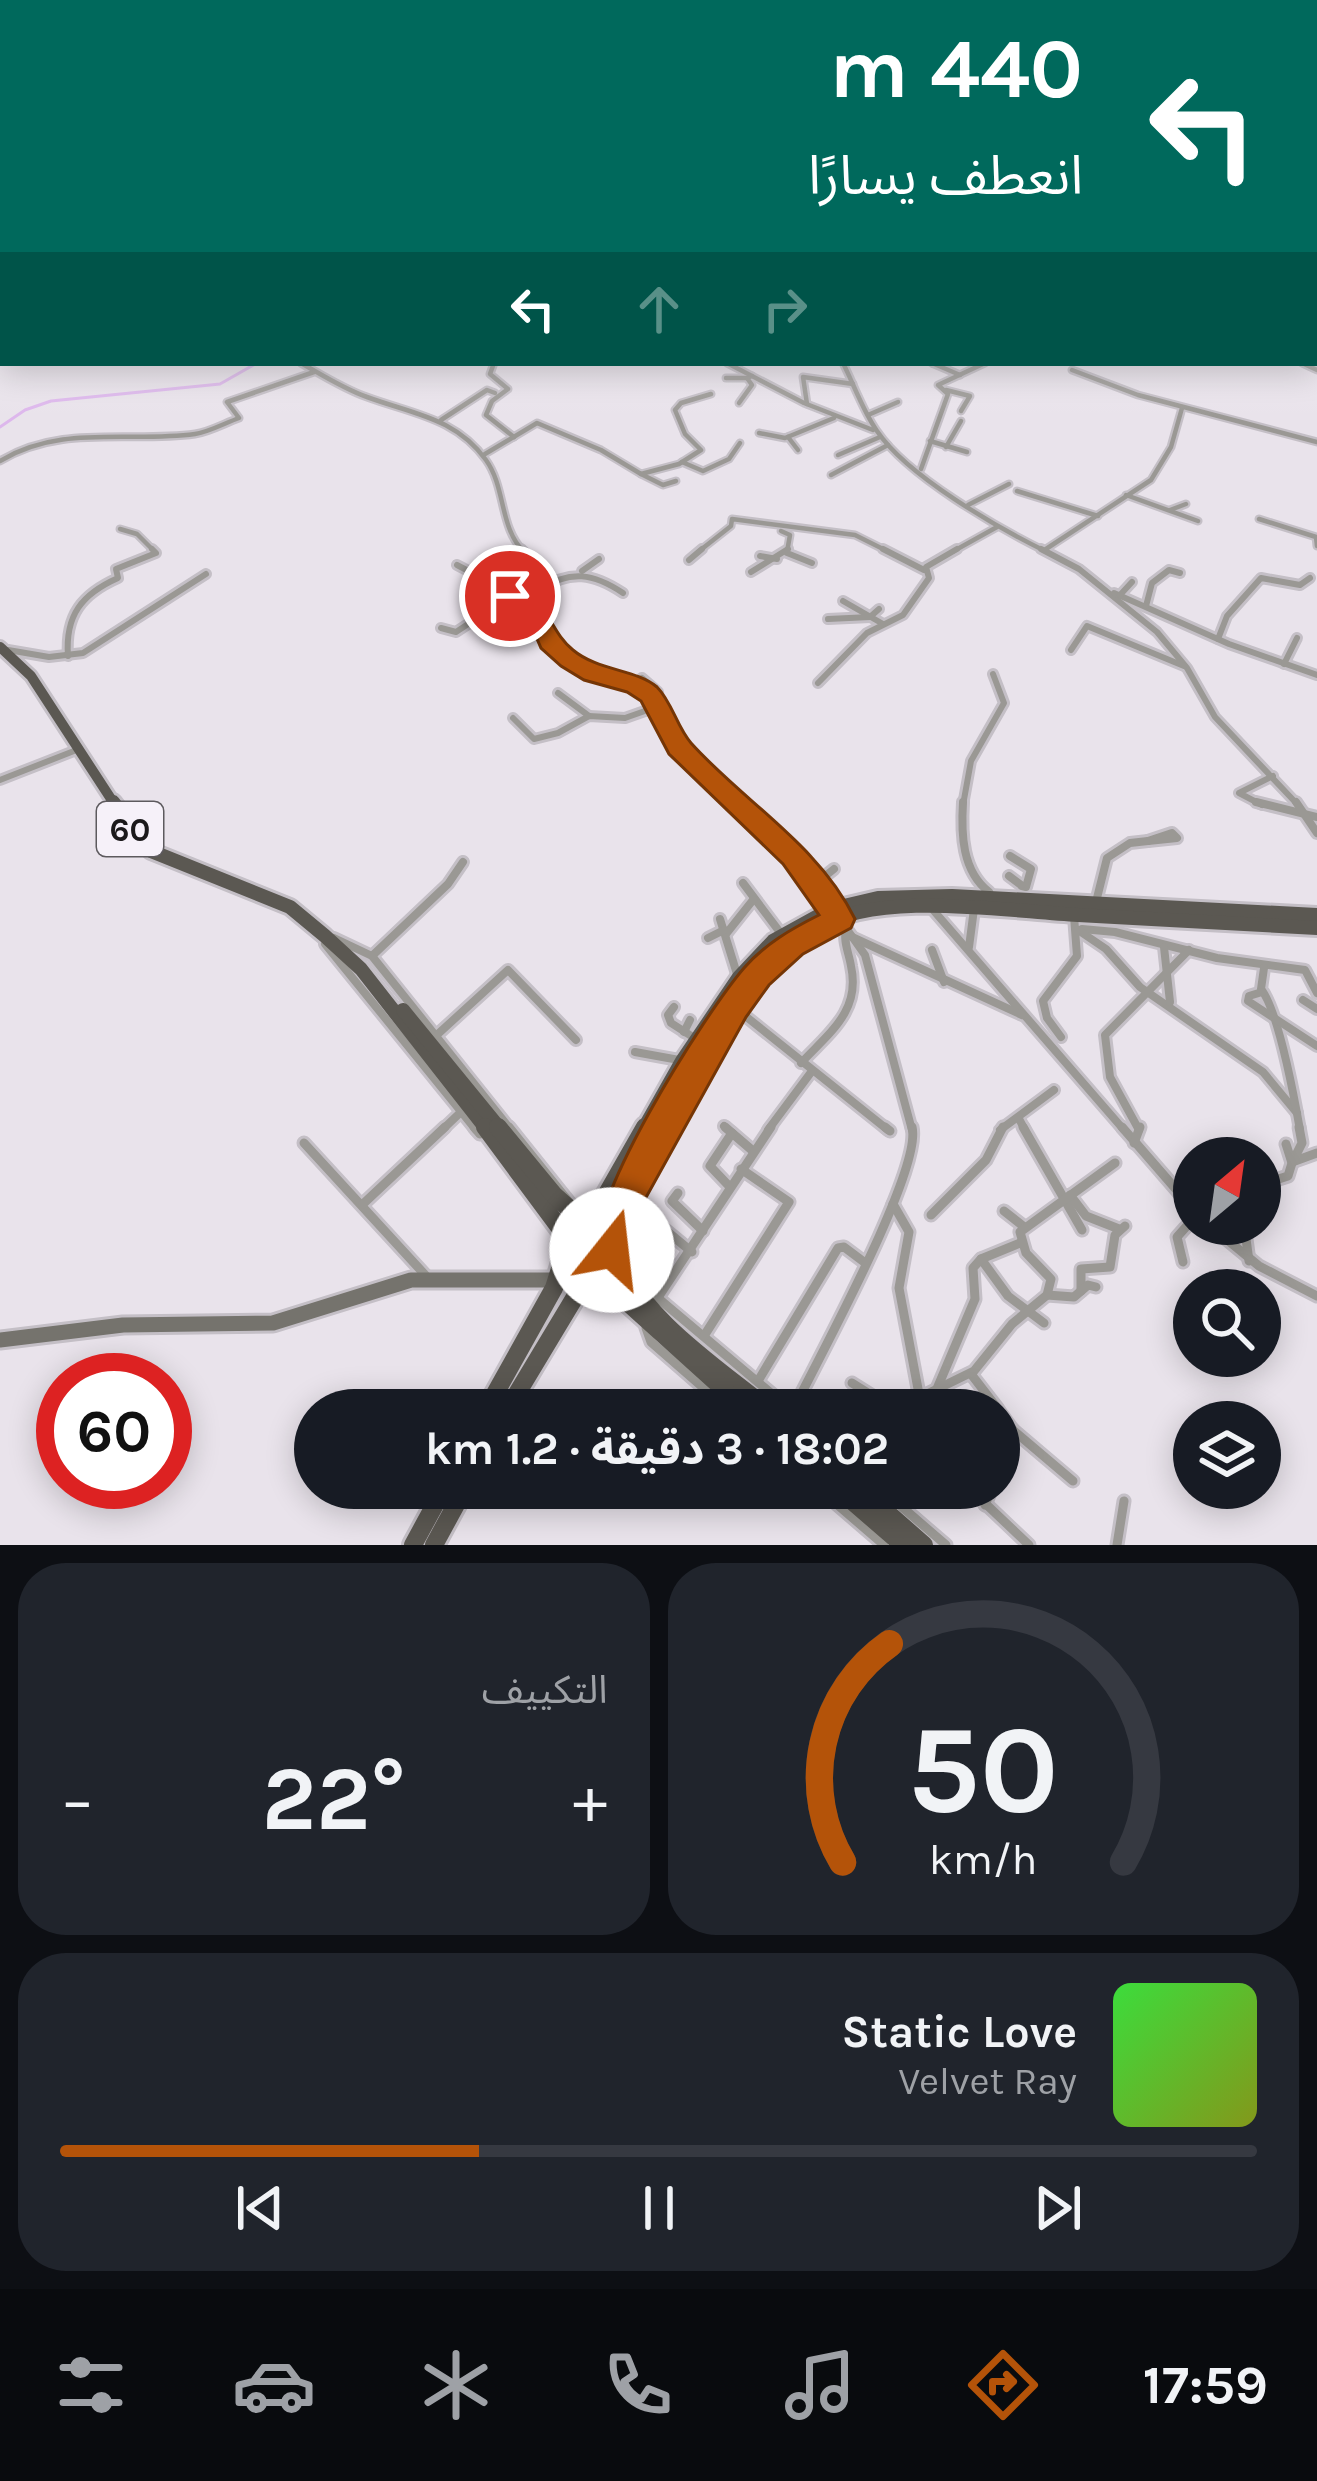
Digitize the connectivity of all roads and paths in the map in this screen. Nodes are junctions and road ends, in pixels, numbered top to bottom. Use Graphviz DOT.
graph roads {
  1 [pos="307,366"];
  2 [pos="493,366"];
  3 [pos="734,366"];
  4 [pos="844,366"];
  5 [pos="939,366"];
  6 [pos="979,366"];
  7 [pos="1072,370"];
  8 [pos="318,371"];
  9 [pos="756,375"];
  10 [pos="960,375"];
  11 [pos="747,377"];
  12 [pos="727,378"];
  13 [pos="853,384"];
  14 [pos="946,390"];
  15 [pos="495,393"];
  16 [pos="711,394"];
  17 [pos="898,402"];
  18 [pos="739,404"];
  19 [pos="807,404"];
  20 [pos="1182,408"];
  21 [pos="961,411"];
  22 [pos="868,415"];
  23 [pos="838,417"];
  24 [pos="442,420"];
  25 [pos="961,421"];
  26 [pos="759,433"];
  27 [pos="878,434"];
  28 [pos="788,436"];
  29 [pos="514,437"];
  30 [pos="930,441"];
  31 [pos="1317,442"];
  32 [pos="740,443"];
  33 [pos="888,445"];
  34 [pos="946,446"];
  35 [pos="798,450"];
  36 [pos="968,452"];
  37 [pos="485,454"];
  38 [pos="838,455"];
  39 [pos="0,461"];
  40 [pos="682,462"];
  41 [pos="921,469"];
  42 [pos="641,474"];
  43 [pos="831,475"];
  44 [pos="676,482"];
  45 [pos="1009,484"];
  46 [pos="1017,491"];
  47 [pos="1126,495"];
  48 [pos="1186,504"];
  49 [pos="968,505"];
  50 [pos="1167,509"];
  51 [pos="1098,516"];
  52 [pos="1258,519"];
  53 [pos="1198,521"];
  54 [pos="997,527"];
  55 [pos="120,529"];
  56 [pos="779,529"];
  57 [pos="1317,545"];
  58 [pos="1046,549"];
  59 [pos="528,554"];
  60 [pos="788,554"];
  61 [pos="760,556"];
  62 [pos="599,559"];
  63 [pos="689,560"];
  64 [pos="781,560"];
  65 [pos="812,563"];
  66 [pos="457,565"];
  67 [pos="500,568"];
  68 [pos="924,570"];
  69 [pos="582,572"];
  70 [pos="752,572"];
  71 [pos="1180,573"];
  72 [pos="206,574"];
  73 [pos="1310,578"];
  74 [pos="1132,583"];
  75 [pos="540,589"];
  76 [pos="623,592"];
  77 [pos="1110,592"];
  78 [pos="512,595"];
  79 [pos="1120,595"];
  80 [pos="542,600"];
  81 [pos="843,601"];
  82 [pos="528,604"];
  83 [pos="1145,607"];
  84 [pos="879,609"];
  85 [pos="509,612"];
  86 [pos="539,615"];
  87 [pos="870,617"];
  88 [pos="828,620"];
  89 [pos="884,624"];
  90 [pos="441,628"];
  91 [pos="1297,638"];
  92 [pos="1218,639"];
  93 [pos="2,648"];
  94 [pos="1071,650"];
  95 [pos="68,656"];
  96 [pos="1284,664"];
  97 [pos="1187,668"];
  98 [pos="993,674"];
  99 [pos="1317,674"];
  100 [pos="642,678"];
  101 [pos="818,683"];
  102 [pos="558,694"];
  103 [pos="659,707"];
  104 [pos="589,716"];
  105 [pos="513,718"];
  106 [pos="79,749"];
  107 [pos="1273,776"];
  108 [pos="0,780"];
  109 [pos="1303,812"];
  110 [pos="1317,817"];
  111 [pos="1317,833"];
  112 [pos="1148,841"];
  113 [pos="1010,856"];
  114 [pos="463,862"];
  115 [pos="834,869"];
  116 [pos="1009,875"];
  117 [pos="743,883"];
  118 [pos="814,885"];
  119 [pos="1019,895"];
  120 [pos="754,899"];
  121 [pos="1096,902"];
  122 [pos="926,907"];
  123 [pos="975,908"];
  124 [pos="1317,915"];
  125 [pos="720,919"];
  126 [pos="1076,922"];
  127 [pos="842,924"];
  128 [pos="1317,928"];
  129 [pos="725,932"];
  130 [pos="782,935"];
  131 [pos="325,936"];
  132 [pos="708,938"];
  133 [pos="969,947"];
  134 [pos="1164,947"];
  135 [pos="932,950"];
  136 [pos="1190,950"];
  137 [pos="372,956"];
  138 [pos="1264,968"];
  139 [pos="1169,976"];
  140 [pos="739,977"];
  141 [pos="944,982"];
  142 [pos="1317,991"];
  143 [pos="1150,992"];
  144 [pos="1262,992"];
  145 [pos="1303,1000"];
  146 [pos="1172,1005"];
  147 [pos="734,1006"];
  148 [pos="674,1007"];
  149 [pos="1317,1009"];
  150 [pos="1026,1016"];
  151 [pos="690,1020"];
  152 [pos="1279,1024"];
  153 [pos="439,1033"];
  154 [pos="690,1035"];
  155 [pos="1061,1037"];
  156 [pos="576,1040"];
  157 [pos="1317,1046"];
  158 [pos="635,1052"];
  159 [pos="682,1061"];
  160 [pos="801,1063"];
  161 [pos="812,1071"];
  162 [pos="1054,1090"];
  163 [pos="462,1111"];
  164 [pos="1297,1113"];
  165 [pos="1019,1119"];
  166 [pos="890,1131"];
  167 [pos="304,1143"];
  168 [pos="1134,1143"];
  169 [pos="1286,1144"];
  170 [pos="754,1151"];
  171 [pos="1317,1153"];
  172 [pos="1115,1163"];
  173 [pos="1292,1163"];
  174 [pos="740,1168"];
  175 [pos="1281,1178"];
  176 [pos="729,1186"];
  177 [pos="1173,1189"];
  178 [pos="678,1193"];
  179 [pos="1067,1197"];
  180 [pos="363,1204"];
  181 [pos="893,1204"];
  182 [pos="1004,1211"];
  183 [pos="932,1215"];
  184 [pos="582,1216"];
  185 [pos="658,1224"];
  186 [pos="1023,1226"];
  187 [pos="1082,1230"];
  188 [pos="703,1232"];
  189 [pos="564,1243"];
  190 [pos="1020,1243"];
  191 [pos="612,1245"];
  192 [pos="1180,1245"];
  193 [pos="1234,1245"];
  194 [pos="1247,1245"];
  195 [pos="692,1252"];
  196 [pos="981,1259"];
  197 [pos="1249,1261"];
  198 [pos="864,1262"];
  199 [pos="1183,1262"];
  200 [pos="592,1272"];
  201 [pos="430,1279"];
  202 [pos="557,1280"];
  203 [pos="992,1281"];
  204 [pos="1096,1287"];
  205 [pos="976,1289"];
  206 [pos="1081,1291"];
  207 [pos="1047,1295"];
  208 [pos="1317,1296"];
  209 [pos="651,1308"];
  210 [pos="1026,1313"];
  211 [pos="1044,1323"];
  212 [pos="704,1336"];
  213 [pos="0,1340"];
  214 [pos="971,1374"];
  215 [pos="758,1382"];
  216 [pos="852,1383"];
  217 [pos="497,1389"];
  218 [pos="519,1389"];
  219 [pos="706,1389"];
  220 [pos="727,1389"];
  221 [pos="745,1389"];
  222 [pos="766,1389"];
  223 [pos="802,1389"];
  224 [pos="862,1389"];
  225 [pos="922,1389"];
  226 [pos="937,1389"];
  227 [pos="940,1389"];
  228 [pos="983,1389"];
  229 [pos="1020,1436"];
  230 [pos="1073,1481"];
  231 [pos="1124,1502"];
  232 [pos="433,1509"];
  233 [pos="454,1509"];
  234 [pos="842,1509"];
  235 [pos="861,1509"];
  236 [pos="883,1509"];
  237 [pos="904,1509"];
  238 [pos="991,1509"];
  239 [pos="413,1545"];
  240 [pos="434,1545"];
  241 [pos="884,1545"];
  242 [pos="903,1545"];
  243 [pos="924,1545"];
  244 [pos="946,1545"];
  245 [pos="1029,1545"];
  246 [pos="1117,1545"];
  1 -- 8 [label="street"];
  2 -- 29 [label="street"];
  3 -- 9 [label="street"];
  4 -- 13 [label="street"];
  5 -- 10 [label="street"];
  6 -- 10 [label="street"];
  7 -- 20 [label="street"];
  8 -- 24 [label="street"];
  8 -- 39 [label="street"];
  9 -- 11 [label="street"];
  9 -- 19 [label="street"];
  10 -- 14 [label="street"];
  11 -- 12 [label="street"];
  11 -- 18 [label="street"];
  13 -- 19 [label="street"];
  13 -- 22 [label="street"];
  14 -- 21 [label="street"];
  14 -- 30 [label="street"];
  15 -- 24 [label="street"];
  16 -- 40 [label="street"];
  17 -- 22 [label="street"];
  19 -- 23 [label="street"];
  20 -- 31 [label="street"];
  20 -- 47 [label="street"];
  22 -- 27 [label="street"];
  23 -- 27 [label="street"];
  23 -- 28 [label="street"];
  24 -- 37 [label="street"];
  25 -- 34 [label="street"];
  26 -- 28 [label="street"];
  27 -- 33 [label="street"];
  27 -- 38 [label="street"];
  28 -- 35 [label="street"];
  29 -- 37 [label="street"];
  29 -- 42 [label="street"];
  30 -- 34 [label="street"];
  30 -- 41 [label="street"];
  32 -- 40 [label="street"];
  33 -- 41 [label="street"];
  33 -- 43 [label="street"];
  34 -- 36 [label="street"];
  37 -- 59 [label="street"];
  40 -- 42 [label="street"];
  41 -- 49 [label="street"];
  42 -- 44 [label="street"];
  45 -- 49 [label="street"];
  46 -- 51 [label="street"];
  47 -- 50 [label="street"];
  47 -- 51 [label="street"];
  48 -- 50 [label="street"];
  49 -- 54 [label="street"];
  50 -- 53 [label="street"];
  51 -- 58 [label="street"];
  52 -- 57 [label="street"];
  54 -- 58 [label="street"];
  54 -- 68 [label="street"];
  55 -- 95 [label="street"];
  56 -- 60 [label="street"];
  56 -- 63 [label="street"];
  56 -- 68 [label="street"];
  58 -- 77 [label="street"];
  59 -- 67 [label="street"];
  59 -- 75 [label="street"];
  60 -- 64 [label="street"];
  60 -- 65 [label="street"];
  61 -- 64 [label="street"];
  62 -- 69 [label="street"];
  64 -- 70 [label="street"];
  66 -- 78 [label="street"];
  68 -- 89 [label="street"];
  69 -- 75 [label="street"];
  69 -- 76 [label="street"];
  71 -- 83 [label="street"];
  72 -- 95 [label="street"];
  73 -- 92 [label="street"];
  74 -- 79 [label="street"];
  75 -- 80 [label="street"];
  77 -- 79 [label="street"];
  77 -- 97 [label="street"];
  78 -- 82 [label="street"];
  78 -- 90 [label="street"];
  79 -- 83 [label="street"];
  80 -- 82 [label="street"];
  80 -- 86 [label="street"];
  81 -- 87 [label="street"];
  82 -- 85 [label="street"];
  82 -- 86 [label="street"];
  83 -- 92 [label="street"];
  84 -- 87 [label="street"];
  86 -- 103 [label="street"];
  87 -- 88 [label="street"];
  87 -- 89 [label="street"];
  89 -- 101 [label="street"];
  91 -- 96 [label="street"];
  92 -- 96 [label="street"];
  93 -- 95 [label="street"];
  93 -- 106 [label="main road, 60"];
  94 -- 97 [label="street"];
  96 -- 99 [label="street"];
  97 -- 107 [label="street"];
  98 -- 119 [label="street"];
  100 -- 103 [label="street"];
  102 -- 104 [label="street"];
  103 -- 104 [label="street"];
  103 -- 118 [label="street"];
  104 -- 105 [label="street"];
  106 -- 108 [label="street"];
  106 -- 131 [label="main road, 60"];
  107 -- 109 [label="street"];
  107 -- 109 [label="street"];
  109 -- 110 [label="street"];
  109 -- 111 [label="street"];
  112 -- 121 [label="street"];
  113 -- 119 [label="street"];
  114 -- 137 [label="street"];
  115 -- 118 [label="street"];
  116 -- 119 [label="street"];
  117 -- 120 [label="street"];
  118 -- 127 [label="street"];
  119 -- 121 [label="main road"];
  119 -- 127 [label="main road"];
  120 -- 129 [label="street"];
  120 -- 130 [label="street"];
  121 -- 124 [label="main road"];
  122 -- 123 [label="main road"];
  122 -- 127 [label="main road"];
  122 -- 133 [label="street"];
  123 -- 126 [label="main road"];
  123 -- 133 [label="street"];
  125 -- 129 [label="street"];
  126 -- 128 [label="main road"];
  126 -- 134 [label="street"];
  126 -- 143 [label="street"];
  126 -- 155 [label="street"];
  127 -- 130 [label="main road"];
  127 -- 141 [label="street"];
  127 -- 147 [label="main road"];
  127 -- 160 [label="street"];
  127 -- 181 [label="street"];
  129 -- 132 [label="street"];
  129 -- 140 [label="street"];
  130 -- 140 [label="main road"];
  131 -- 137 [label="street"];
  131 -- 163 [label="street"];
  131 -- 184 [label="main road"];
  131 -- 189 [label="main road"];
  133 -- 150 [label="street"];
  134 -- 136 [label="street"];
  134 -- 139 [label="street"];
  135 -- 141 [label="street"];
  136 -- 138 [label="street"];
  136 -- 139 [label="street"];
  137 -- 153 [label="street"];
  138 -- 142 [label="street"];
  138 -- 144 [label="street"];
  139 -- 143 [label="street"];
  139 -- 146 [label="street"];
  140 -- 154 [label="main road"];
  141 -- 150 [label="street"];
  143 -- 146 [label="street"];
  143 -- 168 [label="street"];
  144 -- 152 [label="street"];
  144 -- 152 [label="street"];
  145 -- 149 [label="street"];
  146 -- 164 [label="street"];
  147 -- 160 [label="street"];
  147 -- 191 [label="main road"];
  148 -- 154 [label="street"];
  150 -- 168 [label="street"];
  151 -- 154 [label="street"];
  152 -- 157 [label="street"];
  152 -- 164 [label="street"];
  153 -- 156 [label="street"];
  153 -- 184 [label="street"];
  154 -- 159 [label="main road"];
  158 -- 159 [label="street"];
  159 -- 184 [label="main road"];
  160 -- 161 [label="street"];
  161 -- 166 [label="street"];
  161 -- 170 [label="street"];
  162 -- 165 [label="street"];
  163 -- 180 [label="street"];
  163 -- 189 [label="street"];
  164 -- 173 [label="street"];
  165 -- 179 [label="street"];
  165 -- 183 [label="street"];
  167 -- 180 [label="street"];
  168 -- 177 [label="street"];
  169 -- 173 [label="street"];
  170 -- 174 [label="street"];
  170 -- 176 [label="street"];
  171 -- 173 [label="street"];
  172 -- 179 [label="street"];
  173 -- 175 [label="street"];
  174 -- 176 [label="street"];
  174 -- 212 [label="street"];
  176 -- 188 [label="street"];
  178 -- 188 [label="street"];
  179 -- 186 [label="street"];
  179 -- 187 [label="street"];
  179 -- 206 [label="street"];
  180 -- 201 [label="street"];
  181 -- 198 [label="street"];
  181 -- 225 [label="street"];
  182 -- 186 [label="street"];
  184 -- 189 [label="main road"];
  184 -- 191 [label="main road"];
  185 -- 195 [label="street"];
  186 -- 190 [label="street"];
  188 -- 195 [label="street"];
  189 -- 200 [label="main road"];
  189 -- 202 [label="main road"];
  190 -- 196 [label="street"];
  190 -- 207 [label="street"];
  191 -- 200 [label="main road"];
  191 -- 209 [label="main road"];
  192 -- 199 [label="street"];
  193 -- 197 [label="street"];
  194 -- 197 [label="street"];
  195 -- 209 [label="street"];
  196 -- 203 [label="street"];
  196 -- 205 [label="street"];
  197 -- 208 [label="street"];
  198 -- 215 [label="street"];
  198 -- 223 [label="street"];
  200 -- 209 [label="main road"];
  200 -- 218 [label="main road"];
  201 -- 202 [label="street"];
  201 -- 213 [label="street"];
  202 -- 217 [label="main road"];
  203 -- 205 [label="street"];
  203 -- 210 [label="street"];
  204 -- 206 [label="street"];
  205 -- 226 [label="street"];
  206 -- 207 [label="street"];
  207 -- 210 [label="street"];
  209 -- 212 [label="street"];
  209 -- 219 [label="street"];
  209 -- 220 [label="main road"];
  209 -- 221 [label="main road"];
  210 -- 211 [label="street"];
  210 -- 214 [label="street"];
  212 -- 215 [label="street"];
  214 -- 227 [label="street"];
  214 -- 228 [label="street"];
  215 -- 222 [label="street"];
  216 -- 224 [label="street"];
  229 -- 230 [label="street"];
  231 -- 246 [label="street"];
  232 -- 239 [label="main road"];
  233 -- 240 [label="main road"];
  234 -- 241 [label="street"];
  235 -- 242 [label="main road"];
  236 -- 243 [label="main road"];
  237 -- 244 [label="street"];
  238 -- 245 [label="street"];
}
